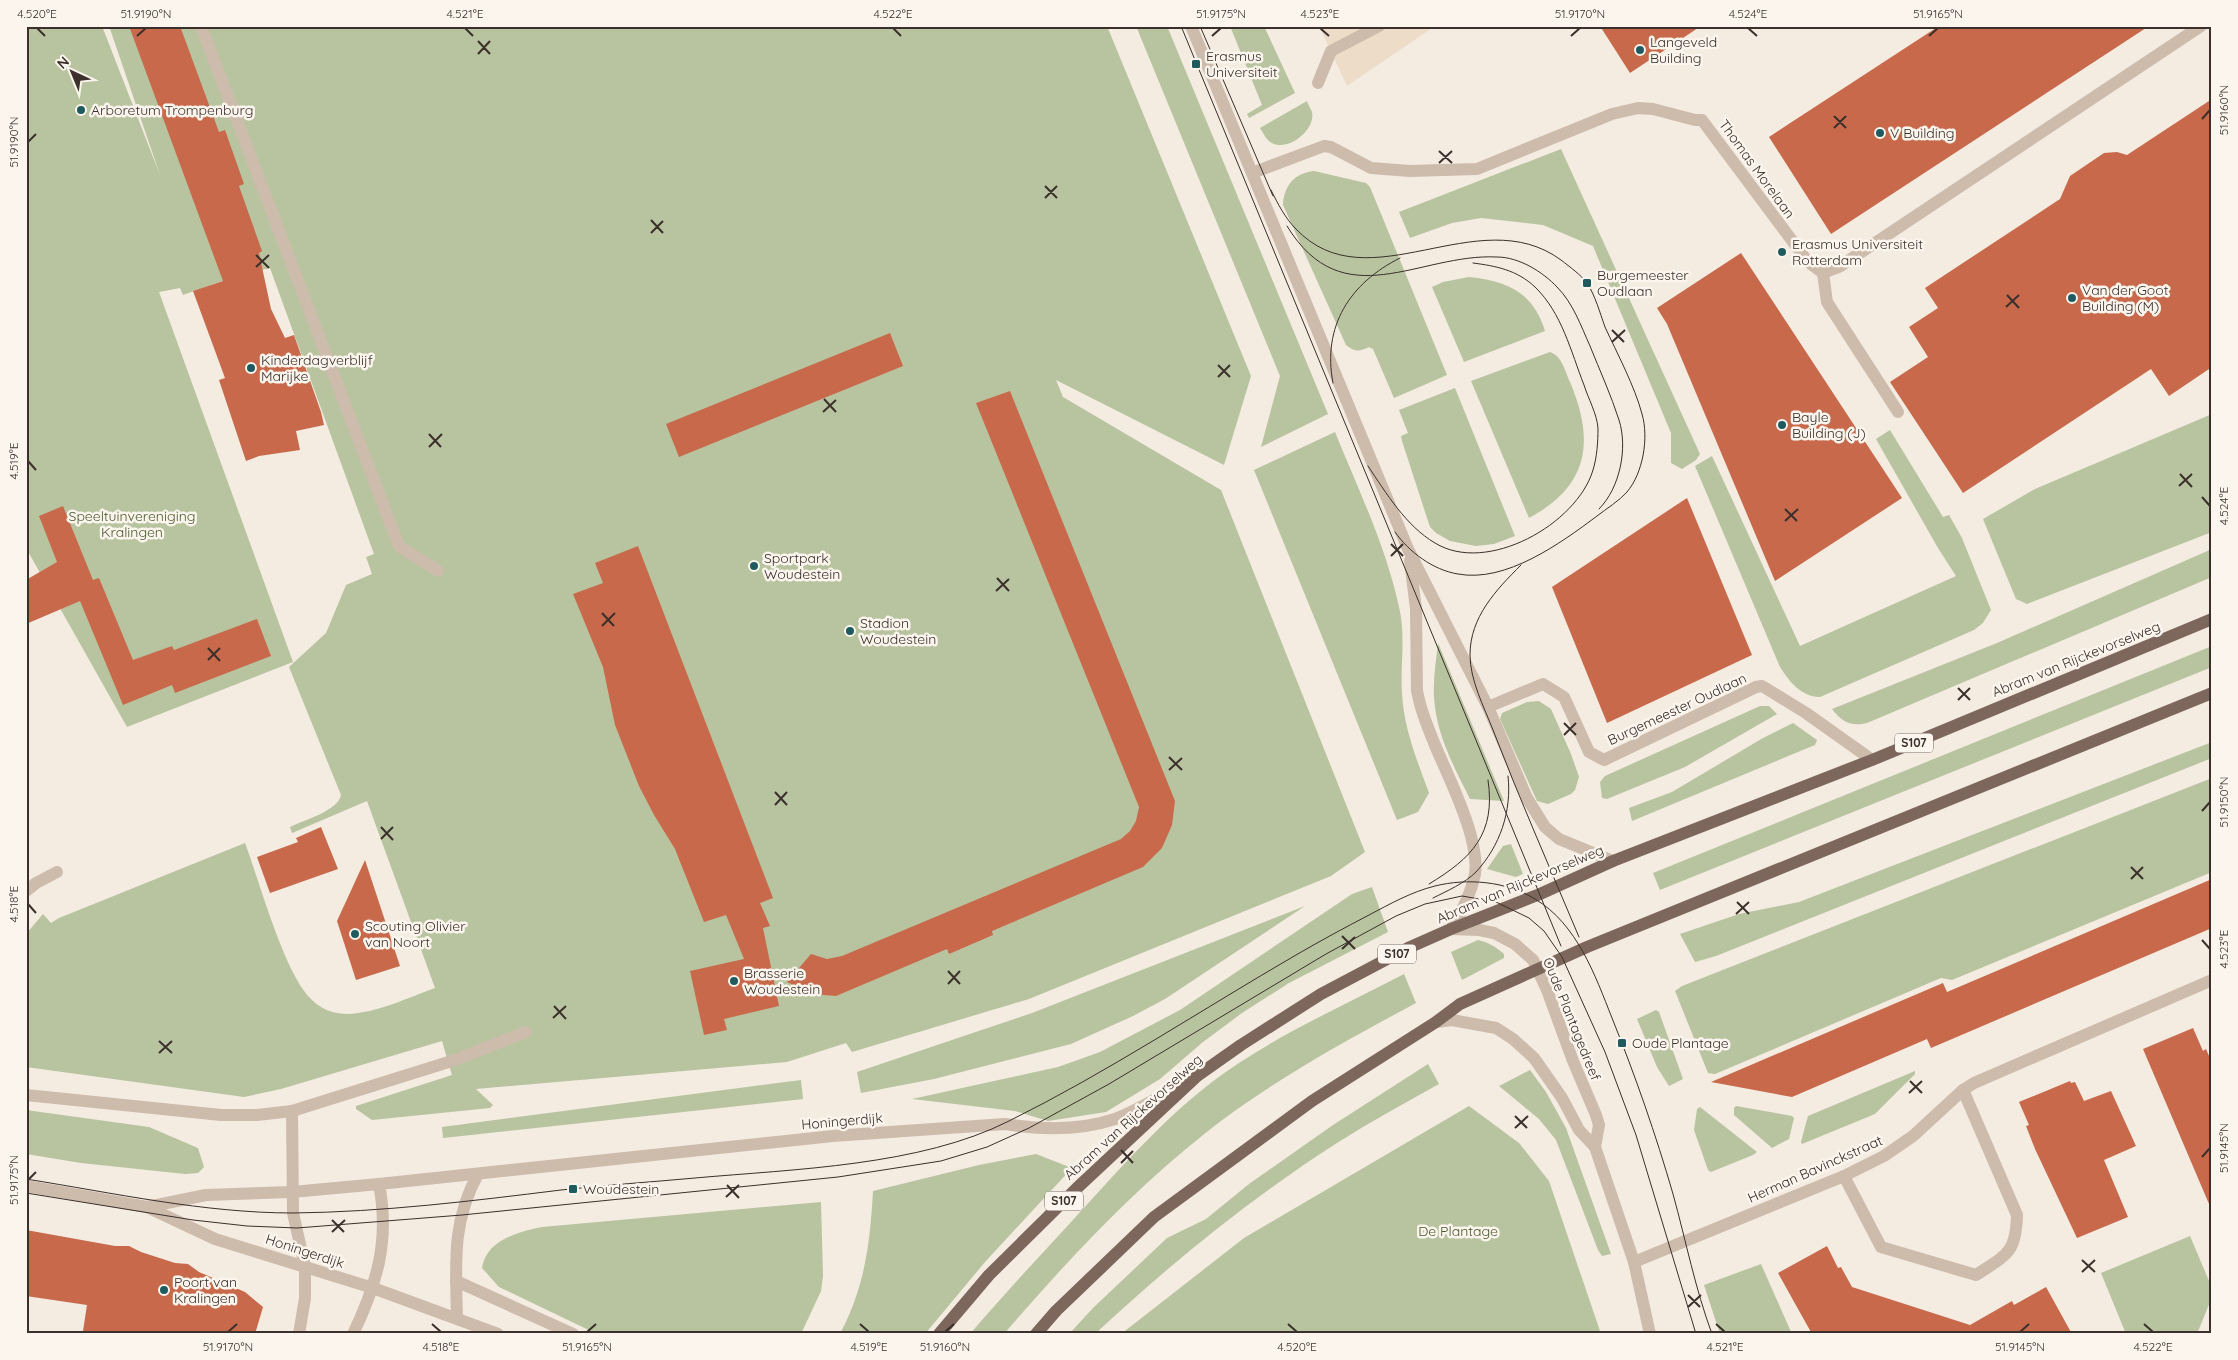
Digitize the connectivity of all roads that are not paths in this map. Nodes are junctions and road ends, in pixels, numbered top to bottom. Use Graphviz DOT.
graph roads {
  1 [pos="201,26"];
  2 [pos="1191,26"];
  3 [pos="1379,26"];
  4 [pos="2201,26"];
  5 [pos="1318,82"];
  6 [pos="1252,173"];
  7 [pos="1823,272"];
  8 [pos="1898,412"];
  9 [pos="1408,549"];
  10 [pos="438,570"];
  11 [pos="2212,619"];
  12 [pos="2212,693"];
  13 [pos="1488,707"];
  14 [pos="1872,760"];
  15 [pos="1613,861"];
  16 [pos="57,872"];
  17 [pos="26,891"];
  18 [pos="1451,929"];
  19 [pos="1537,968"];
  20 [pos="2212,980"];
  21 [pos="1436,1022"];
  22 [pos="526,1032"];
  23 [pos="1197,1076"];
  24 [pos="1964,1090"];
  25 [pos="26,1096"];
  26 [pos="292,1111"];
  27 [pos="1595,1146"];
  28 [pos="478,1174"];
  29 [pos="1844,1176"];
  30 [pos="379,1184"];
  31 [pos="26,1186"];
  32 [pos="292,1192"];
  33 [pos="146,1207"];
  34 [pos="1634,1262"];
  35 [pos="305,1267"];
  36 [pos="456,1282"];
  37 [pos="373,1288"];
  38 [pos="457,1320"];
  39 [pos="299,1334"];
  40 [pos="353,1334"];
  41 [pos="498,1334"];
  42 [pos="573,1334"];
  43 [pos="939,1334"];
  44 [pos="1036,1334"];
  45 [pos="1650,1334"];
  1 -- 10 [label="street"];
  2 -- 6 [label="street"];
  3 -- 5 [label="street"];
  4 -- 7 [label="street"];
  6 -- 7 [label="street, Thomas Morelaan"];
  6 -- 9 [label="street"];
  7 -- 8 [label="street"];
  9 -- 13 [label="street"];
  9 -- 18 [label="street"];
  11 -- 14 [label="main road, Abram van Rijckevorselweg / S107"];
  12 -- 19 [label="main road"];
  13 -- 14 [label="street, Burgemeester Oudlaan"];
  13 -- 15 [label="street"];
  14 -- 15 [label="main road, Abram van Rijckevorselweg / S107"];
  15 -- 18 [label="main road, Abram van Rijckevorselweg / S107"];
  16 -- 17 [label="street"];
  18 -- 19 [label="street, Oude Plantagedreef"];
  18 -- 23 [label="main road, Abram van Rijckevorselweg / S107"];
  19 -- 21 [label="main road"];
  19 -- 27 [label="street, Oude Plantagedreef"];
  20 -- 24 [label="street, Herman Bavinckstraat"];
  21 -- 27 [label="street, Oude Plantagedreef"];
  21 -- 44 [label="main road"];
  22 -- 26 [label="street"];
  23 -- 28 [label="street, Honingerdijk"];
  23 -- 43 [label="main road, Abram van Rijckevorselweg / S107"];
  24 -- 29 [label="street, Herman Bavinckstraat"];
  24 -- 29 [label="street"];
  25 -- 26 [label="street"];
  26 -- 32 [label="street"];
  27 -- 34 [label="street, Oude Plantagedreef"];
  28 -- 30 [label="street, Honingerdijk"];
  28 -- 36 [label="street"];
  29 -- 34 [label="street, Herman Bavinckstraat"];
  30 -- 32 [label="street, Honingerdijk"];
  30 -- 37 [label="street"];
  31 -- 33 [label="street, Honingerdijk"];
  32 -- 33 [label="street, Honingerdijk"];
  32 -- 35 [label="street"];
  33 -- 35 [label="street, Honingerdijk"];
  34 -- 45 [label="street, Oude Plantagedreef"];
  35 -- 37 [label="street, Honingerdijk"];
  35 -- 39 [label="street"];
  36 -- 38 [label="street"];
  36 -- 42 [label="street"];
  37 -- 38 [label="street, Honingerdijk"];
  37 -- 40 [label="street"];
  38 -- 41 [label="street, Honingerdijk"];
}
